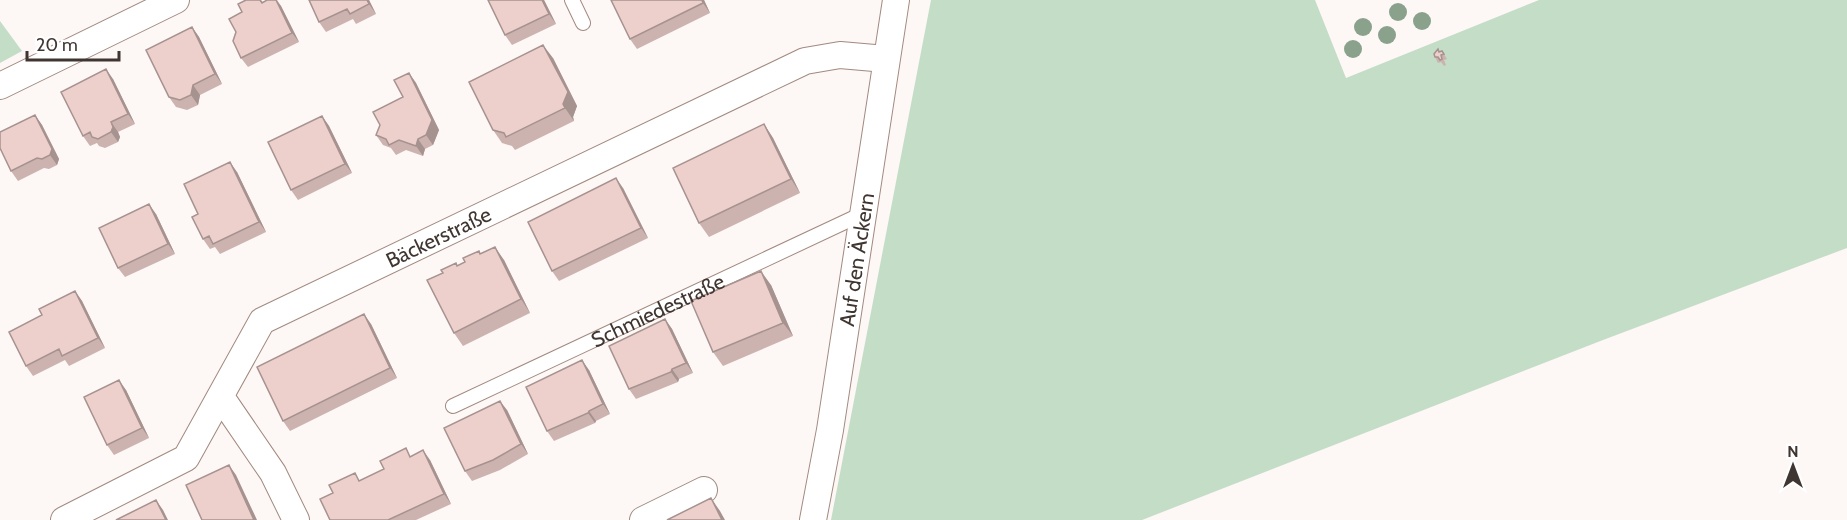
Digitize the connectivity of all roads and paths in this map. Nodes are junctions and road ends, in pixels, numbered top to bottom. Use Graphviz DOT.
graph roads {
  1 [pos="176,0"];
  2 [pos="572,0"];
  3 [pos="896,0"];
  4 [pos="583,23"];
  5 [pos="886,59"];
  6 [pos="0,86"];
  7 [pos="862,214"];
  8 [pos="221,397"];
  9 [pos="453,406"];
  10 [pos="704,490"];
  11 [pos="64,520"];
  12 [pos="296,520"];
  13 [pos="643,520"];
  14 [pos="813,520"];
  1 -- 6 [label="street"];
  2 -- 4 [label="lane"];
  3 -- 5 [label="street, Auf den Äckern"];
  5 -- 7 [label="street, Auf den Äckern"];
  5 -- 8 [label="street, Bäckerstraße"];
  7 -- 9 [label="lane, Schmiedestraße"];
  7 -- 14 [label="street, Auf den Äckern"];
  8 -- 11 [label="street, Bäckerstraße"];
  8 -- 12 [label="street"];
  10 -- 13 [label="street"];
}
